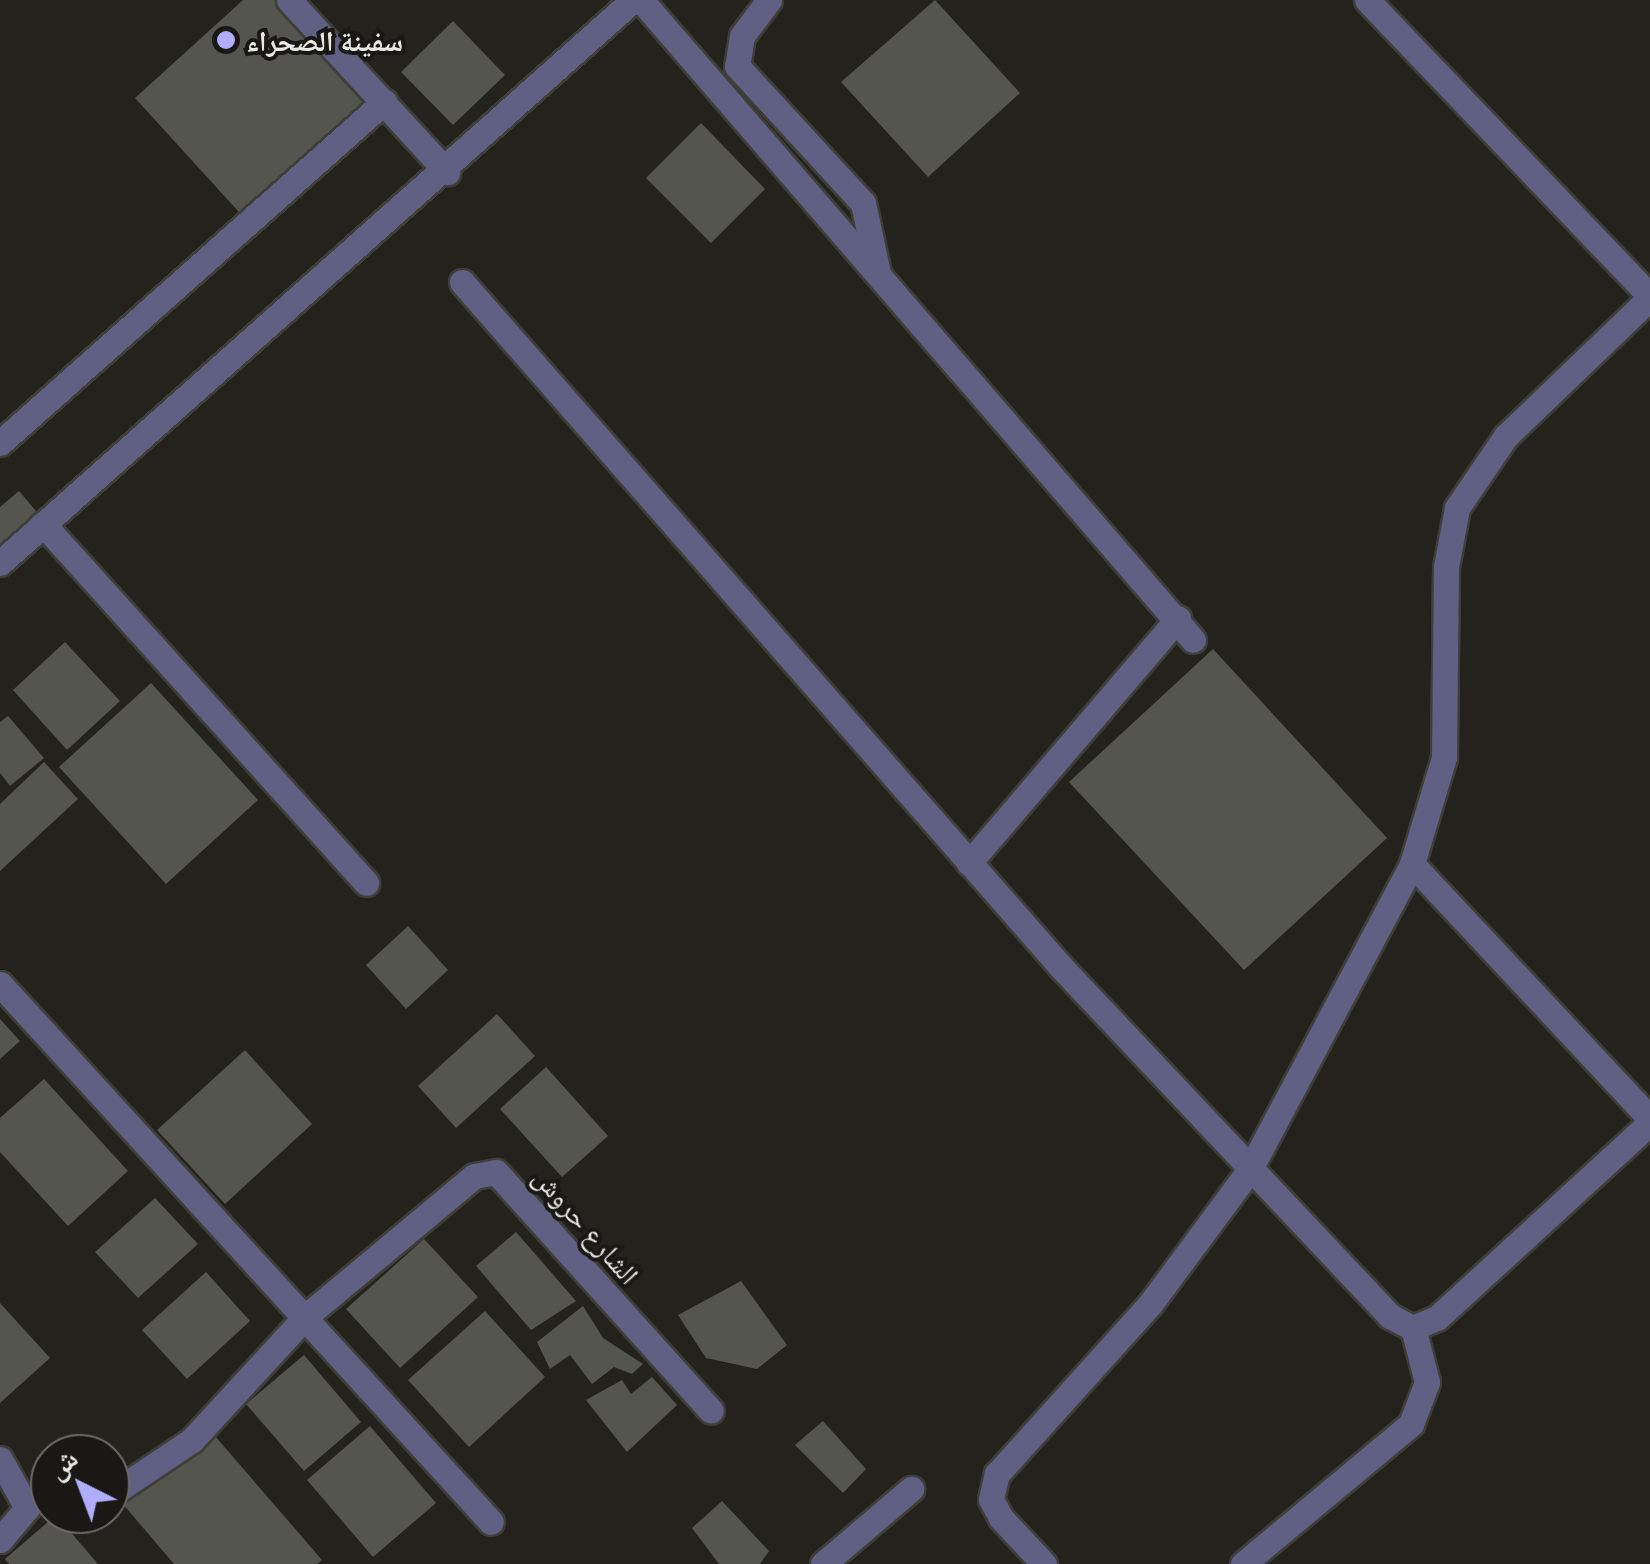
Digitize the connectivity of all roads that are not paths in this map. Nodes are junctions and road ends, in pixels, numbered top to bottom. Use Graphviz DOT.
graph roads {
  1 [pos="290,0"];
  2 [pos="637,0"];
  3 [pos="768,0"];
  4 [pos="1367,0"];
  5 [pos="384,102"];
  6 [pos="447,172"];
  7 [pos="878,273"];
  8 [pos="462,282"];
  9 [pos="1650,297"];
  10 [pos="0,444"];
  11 [pos="43,524"];
  12 [pos="0,563"];
  13 [pos="1178,618"];
  14 [pos="1193,640"];
  15 [pos="969,863"];
  16 [pos="1412,864"];
  17 [pos="366,883"];
  18 [pos="0,984"];
  19 [pos="1650,1120"];
  20 [pos="1250,1169"];
  21 [pos="305,1317"];
  22 [pos="1413,1328"];
  23 [pos="712,1411"];
  24 [pos="0,1459"];
  25 [pos="130,1481"];
  26 [pos="912,1489"];
  27 [pos="30,1498"];
  28 [pos="30,1516"];
  29 [pos="491,1522"];
  30 [pos="0,1540"];
  31 [pos="823,1564"];
  32 [pos="1044,1564"];
  33 [pos="1243,1564"];
  1 -- 5 [label="street"];
  2 -- 6 [label="street"];
  2 -- 7 [label="street"];
  3 -- 7 [label="street"];
  4 -- 9 [label="street"];
  5 -- 6 [label="street"];
  5 -- 10 [label="street"];
  6 -- 11 [label="street"];
  7 -- 13 [label="street"];
  8 -- 15 [label="street"];
  9 -- 16 [label="street"];
  11 -- 12 [label="street"];
  11 -- 17 [label="street"];
  13 -- 14 [label="street"];
  13 -- 15 [label="street"];
  15 -- 20 [label="street"];
  16 -- 19 [label="street"];
  16 -- 20 [label="street"];
  18 -- 21 [label="street"];
  19 -- 22 [label="street"];
  20 -- 22 [label="street"];
  20 -- 32 [label="street"];
  21 -- 23 [label="street, الشارع حروش"];
  21 -- 25 [label="street"];
  21 -- 29 [label="street"];
  22 -- 33 [label="street"];
  24 -- 27 [label="street"];
  26 -- 31 [label="street"];
  28 -- 30 [label="street"];
}
